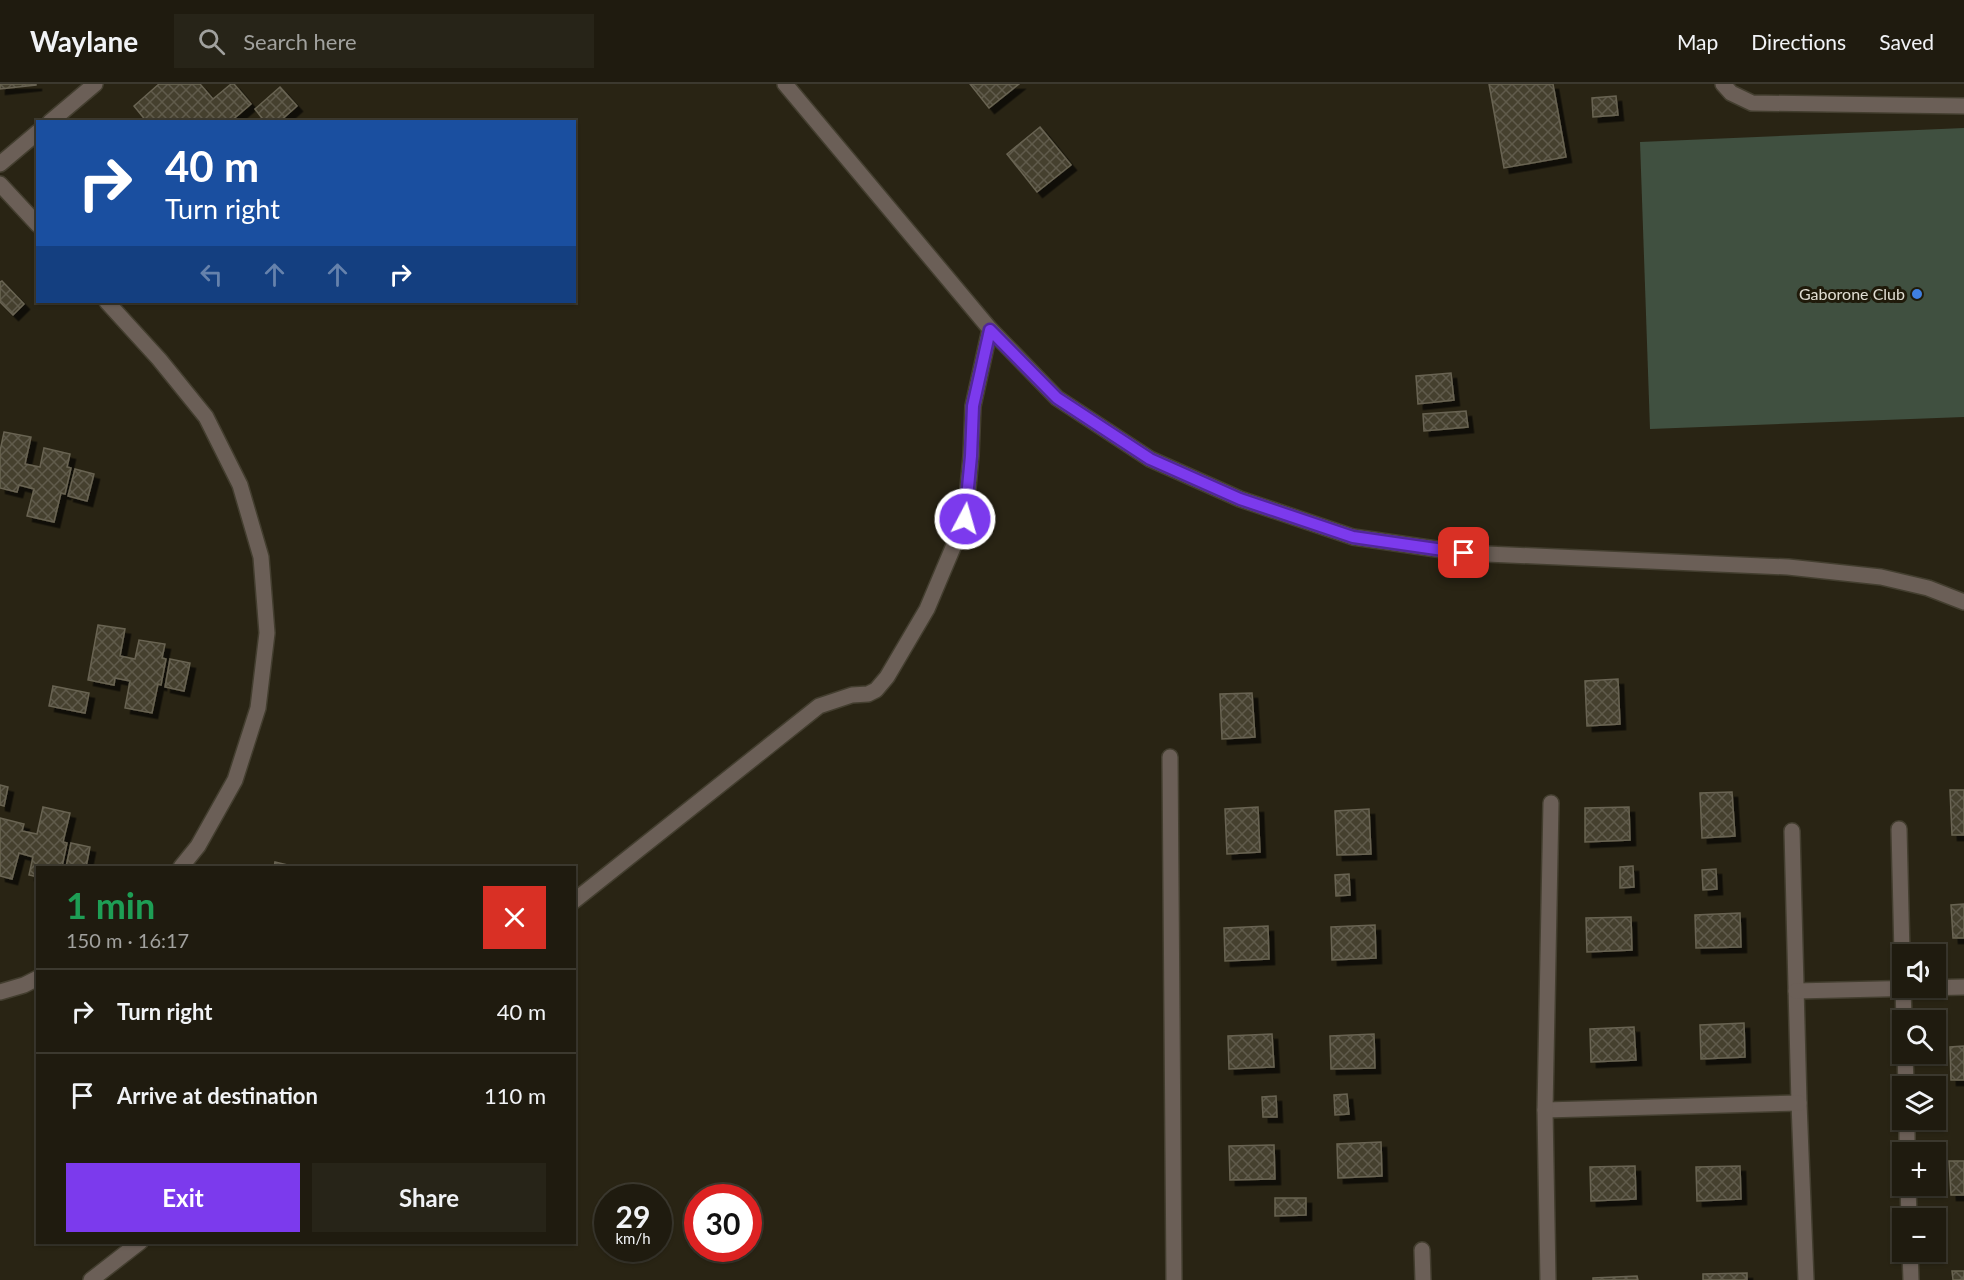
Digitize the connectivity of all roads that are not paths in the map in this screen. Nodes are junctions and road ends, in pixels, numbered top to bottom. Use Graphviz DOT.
graph roads {
  1 [pos="95,84"];
  2 [pos="785,84"];
  3 [pos="1724,84"];
  4 [pos="1964,106"];
  5 [pos="52,120"];
  6 [pos="36,134"];
  7 [pos="0,164"];
  8 [pos="0,184"];
  9 [pos="36,223"];
  10 [pos="108,303"];
  11 [pos="990,330"];
  12 [pos="1964,602"];
  13 [pos="1170,757"];
  14 [pos="1551,803"];
  15 [pos="1899,829"];
  16 [pos="1792,831"];
  17 [pos="182,866"];
  18 [pos="576,900"];
  19 [pos="1902,944"];
  20 [pos="36,979"];
  21 [pos="1946,987"];
  22 [pos="1964,987"];
  23 [pos="1892,988"];
  24 [pos="0,992"];
  25 [pos="1796,992"];
  26 [pos="1799,1103"];
  27 [pos="1545,1110"];
  28 [pos="137,1244"];
  29 [pos="1422,1250"];
  30 [pos="1910,1262"];
  31 [pos="91,1280"];
  32 [pos="1174,1280"];
  33 [pos="1423,1280"];
  34 [pos="1548,1280"];
  35 [pos="1806,1280"];
  36 [pos="1911,1280"];
  1 -- 5 [label="street"];
  2 -- 11 [label="street"];
  3 -- 4 [label="street"];
  6 -- 7 [label="street"];
  8 -- 9 [label="street"];
  10 -- 17 [label="street"];
  11 -- 12 [label="street"];
  11 -- 18 [label="street"];
  13 -- 32 [label="street"];
  14 -- 27 [label="street"];
  15 -- 19 [label="street"];
  16 -- 25 [label="street"];
  20 -- 24 [label="street"];
  21 -- 22 [label="street"];
  23 -- 25 [label="street"];
  25 -- 26 [label="street"];
  26 -- 27 [label="street"];
  26 -- 35 [label="street"];
  27 -- 34 [label="street"];
  28 -- 31 [label="street"];
  29 -- 33 [label="street"];
  30 -- 36 [label="street"];
}
